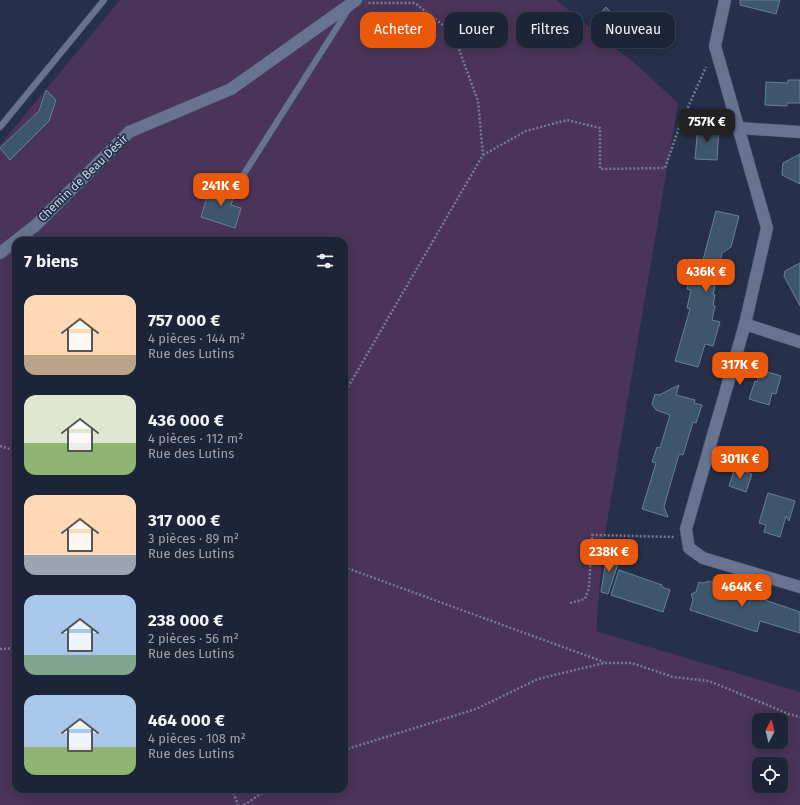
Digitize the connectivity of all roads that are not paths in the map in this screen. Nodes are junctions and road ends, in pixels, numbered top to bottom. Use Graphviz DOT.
graph roads {
  1 [pos="104,0"];
  2 [pos="725,0"];
  3 [pos="354,2"];
  4 [pos="0,126"];
  5 [pos="739,128"];
  6 [pos="800,132"];
  7 [pos="242,177"];
  8 [pos="21,237"];
  9 [pos="12,244"];
  10 [pos="0,253"];
  11 [pos="745,324"];
  12 [pos="800,342"];
  13 [pos="800,587"];
  1 -- 4 [label="lane"];
  2 -- 5 [label="street"];
  3 -- 7 [label="lane"];
  3 -- 8 [label="street, Chemin de Beau Désir"];
  5 -- 6 [label="street"];
  5 -- 11 [label="street"];
  9 -- 10 [label="street, Chemin de Beau Désir"];
  11 -- 12 [label="street"];
  11 -- 13 [label="street"];
}
